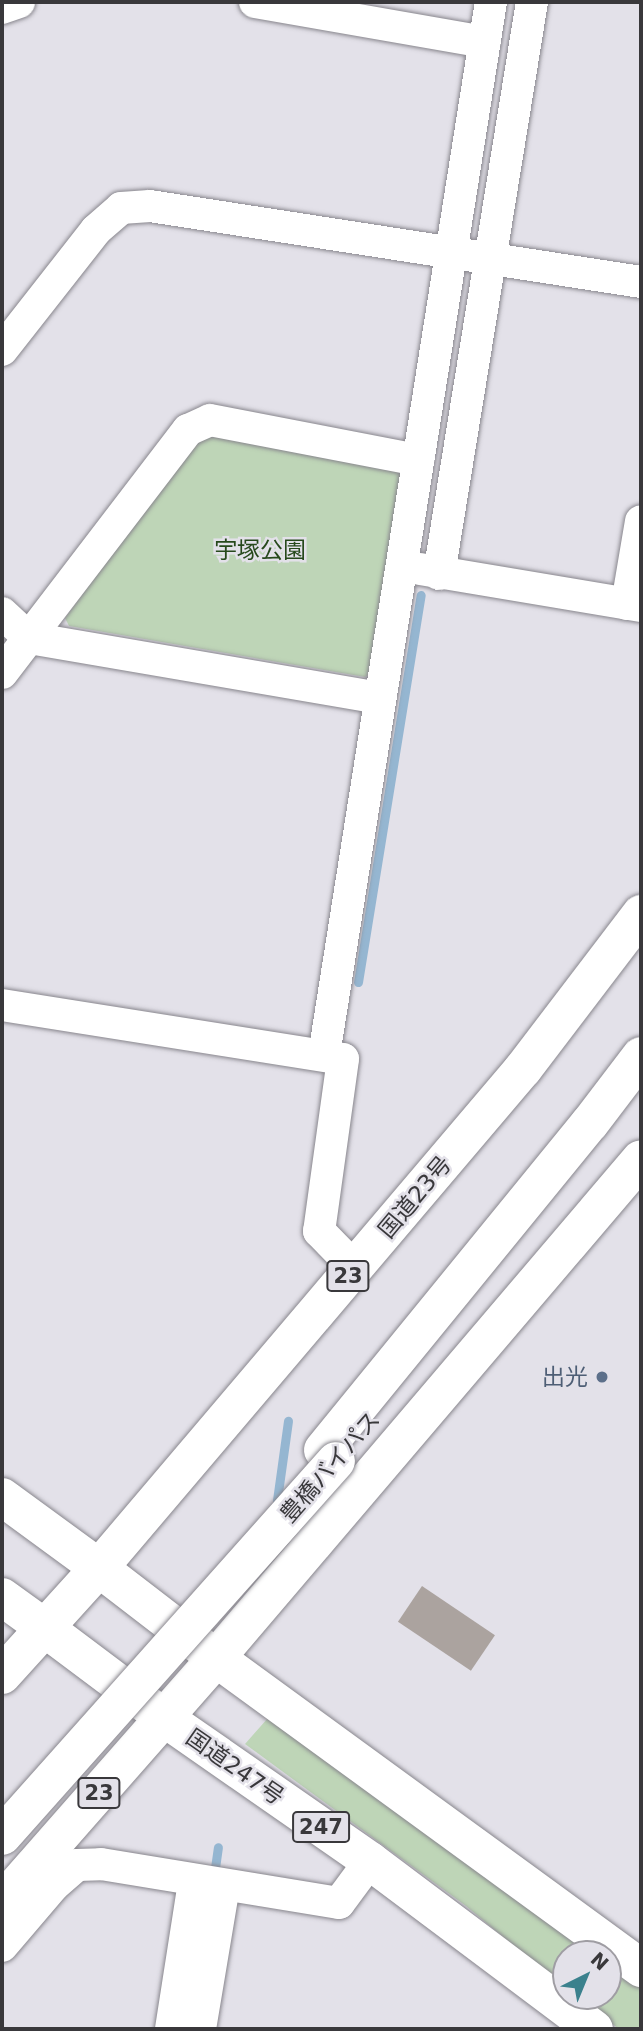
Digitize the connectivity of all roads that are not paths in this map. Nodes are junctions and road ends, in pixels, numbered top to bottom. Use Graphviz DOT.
graph roads {
  1 [pos="19,2"];
  2 [pos="254,2"];
  3 [pos="491,2"];
  4 [pos="532,2"];
  5 [pos="2,8"];
  6 [pos="485,42"];
  7 [pos="451,251"];
  8 [pos="490,260"];
  9 [pos="641,282"];
  10 [pos="2,350"];
  11 [pos="418,460"];
  12 [pos="641,521"];
  13 [pos="401,564"];
  14 [pos="439,574"];
  15 [pos="634,605"];
  16 [pos="2,613"];
  17 [pos="29,638"];
  18 [pos="2,673"];
  19 [pos="380,698"];
  20 [pos="641,914"];
  21 [pos="2,1005"];
  22 [pos="324,1055"];
  23 [pos="641,1056"];
  24 [pos="641,1084"];
  25 [pos="641,1159"];
  26 [pos="355,1268"];
  27 [pos="9,1502"];
  28 [pos="99,1568"];
  29 [pos="2,1597"];
  30 [pos="46,1629"];
  31 [pos="216,1658"];
  32 [pos="2,1675"];
  33 [pos="163,1717"];
  34 [pos="2,1808"];
  35 [pos="2,1836"];
  36 [pos="370,1861"];
  37 [pos="43,1877"];
  38 [pos="209,1884"];
  39 [pos="2,1902"];
  40 [pos="2,1946"];
  41 [pos="641,1968"];
  42 [pos="171,2029"];
  43 [pos="200,2029"];
  44 [pos="594,2029"];
  1 -- 5 [label="street"];
  2 -- 6 [label="street"];
  3 -- 6 [label="street"];
  4 -- 8 [label="street"];
  6 -- 7 [label="street"];
  7 -- 8 [label="street"];
  7 -- 10 [label="street"];
  7 -- 11 [label="street"];
  8 -- 9 [label="street"];
  8 -- 14 [label="street"];
  11 -- 13 [label="street"];
  11 -- 17 [label="street"];
  12 -- 15 [label="street"];
  13 -- 14 [label="street"];
  13 -- 19 [label="street"];
  14 -- 15 [label="street"];
  16 -- 17 [label="street"];
  17 -- 18 [label="street"];
  17 -- 19 [label="street"];
  19 -- 22 [label="street"];
  20 -- 26 [label="main road, 国道23号 / 23"];
  21 -- 22 [label="street"];
  22 -- 26 [label="street"];
  23 -- 34 [label="main road, 豊橋バイパス / 23"];
  24 -- 35 [label="main road, 豊橋バイパス / 23, bridge"];
  25 -- 31 [label="main road, 23"];
  26 -- 28 [label="main road, 国道23号 / 23"];
  27 -- 28 [label="main road"];
  28 -- 30 [label="main road, 国道23号 / 23"];
  28 -- 31 [label="main road"];
  29 -- 30 [label="main road, 国道247号"];
  30 -- 32 [label="main road, 23"];
  30 -- 33 [label="main road, 国道247号 / 247"];
  31 -- 33 [label="main road, 23"];
  31 -- 41 [label="main road"];
  33 -- 36 [label="main road, 国道247号 / 247"];
  33 -- 37 [label="main road, 23"];
  36 -- 38 [label="street"];
  36 -- 44 [label="main road, 国道247号 / 247"];
  37 -- 38 [label="street"];
  37 -- 39 [label="main road, 23"];
  37 -- 40 [label="street"];
  38 -- 42 [label="street"];
  38 -- 43 [label="street"];
}
